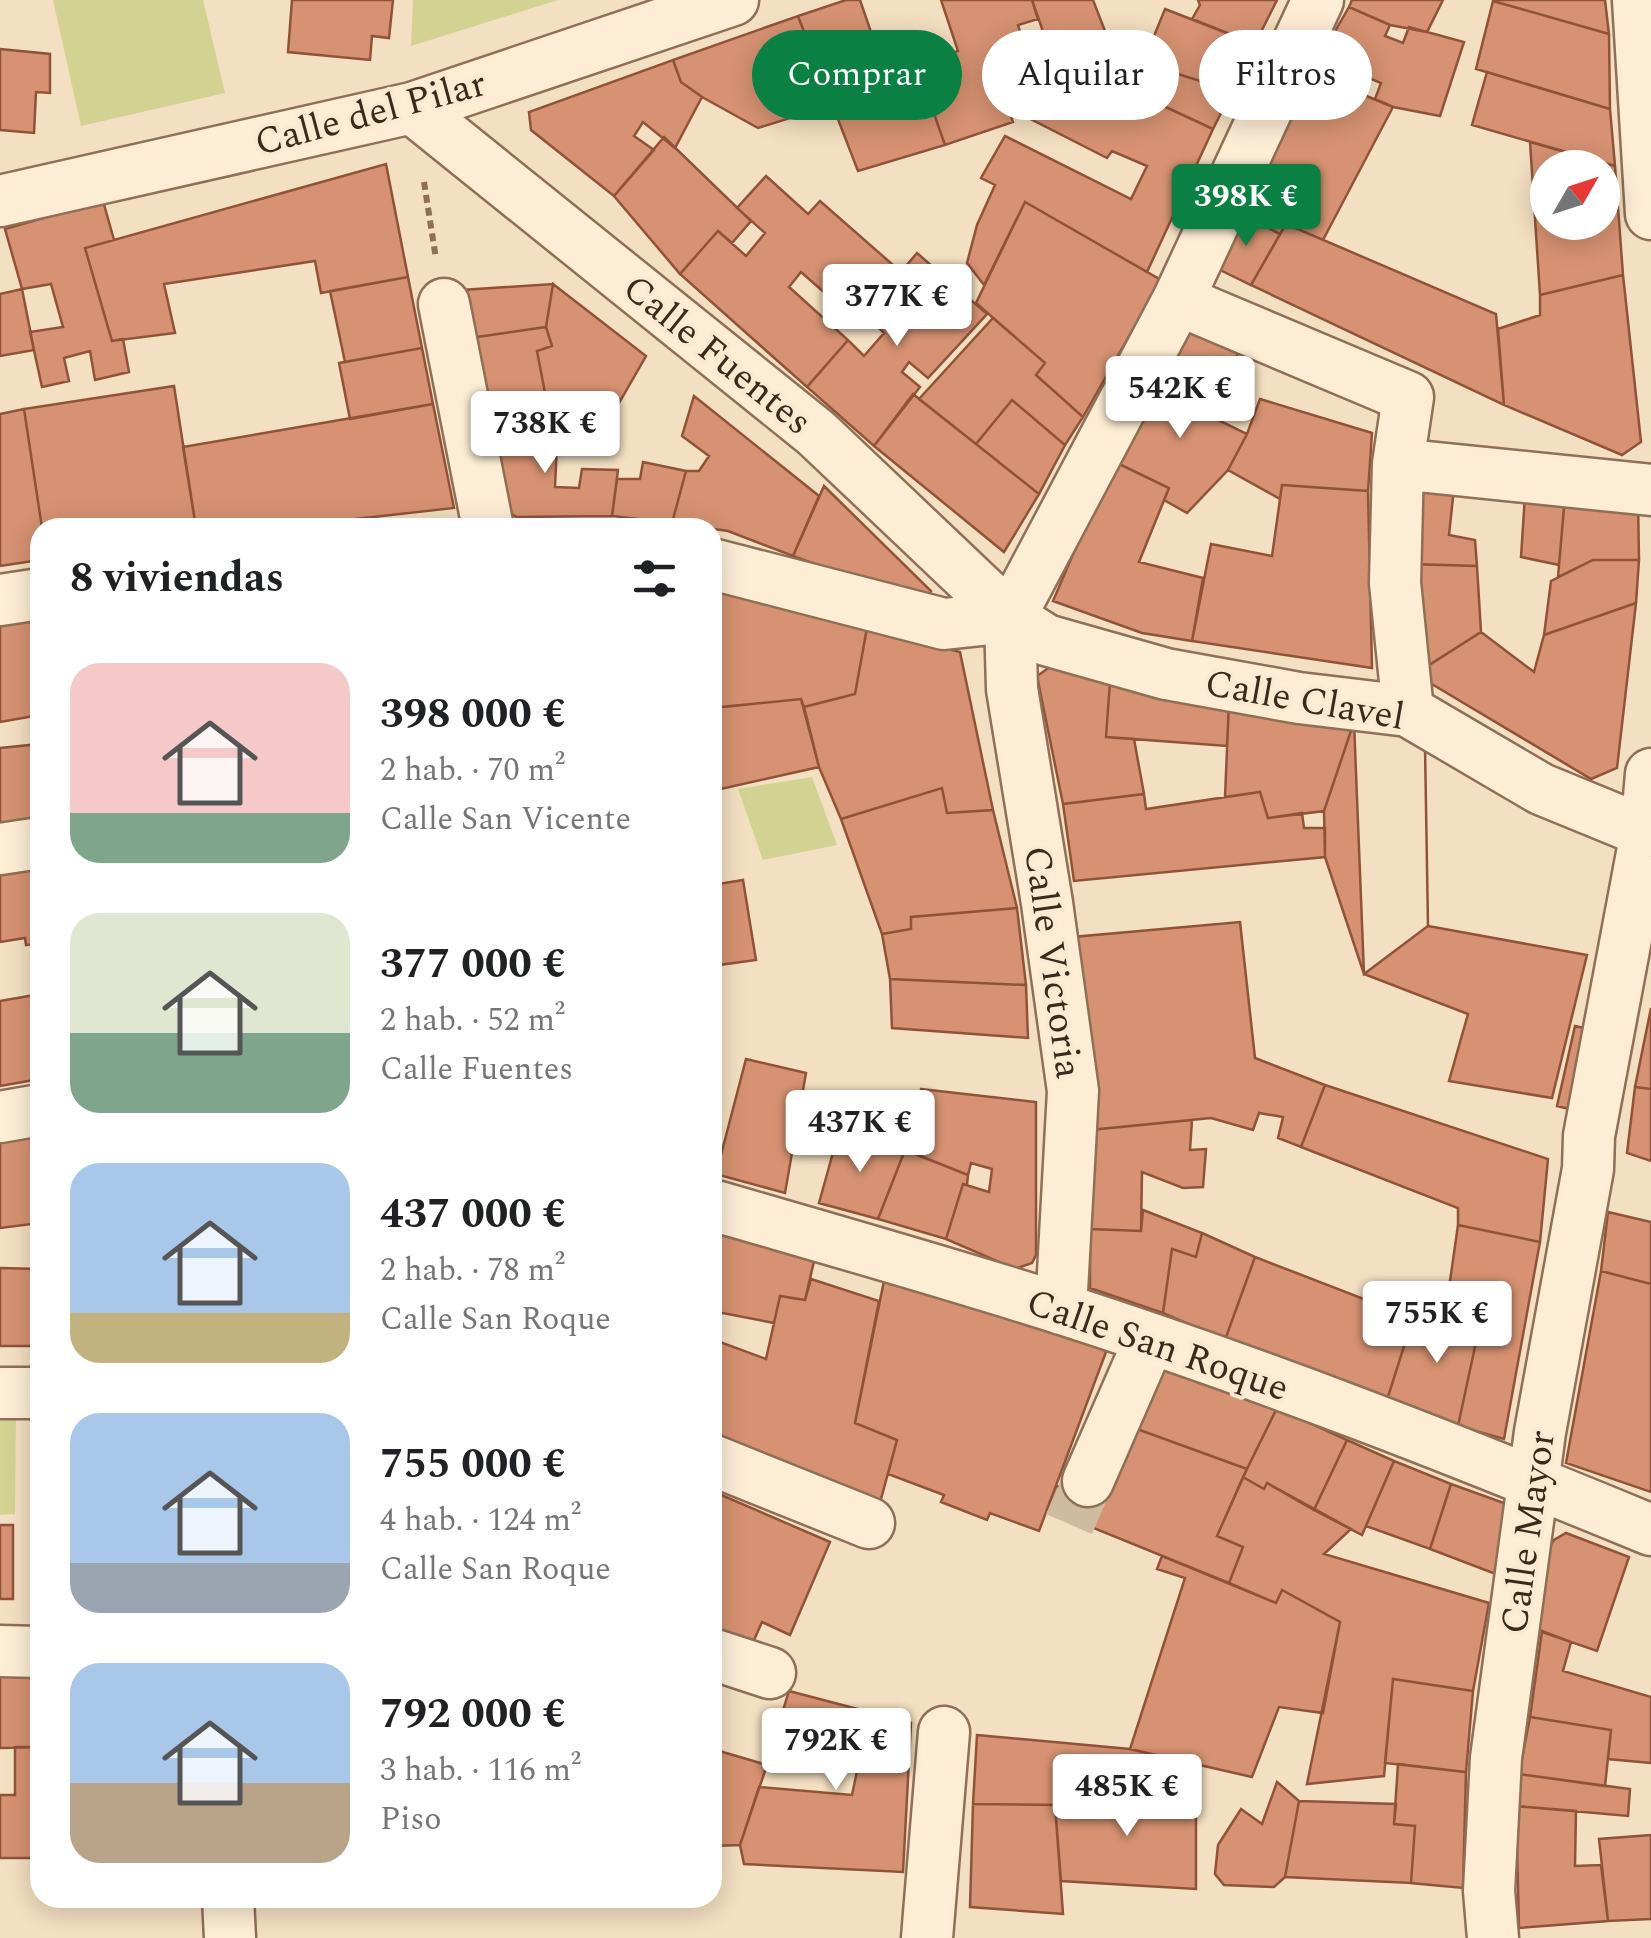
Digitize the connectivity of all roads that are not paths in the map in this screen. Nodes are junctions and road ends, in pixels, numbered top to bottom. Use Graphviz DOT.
graph roads {
  1 [pos="733,0"];
  2 [pos="1318,0"];
  3 [pos="1638,0"];
  4 [pos="412,108"];
  5 [pos="0,201"];
  6 [pos="1651,214"];
  7 [pos="1178,300"];
  8 [pos="444,304"];
  9 [pos="1398,464"];
  10 [pos="1651,490"];
  11 [pos="486,518"];
  12 [pos="722,567"];
  13 [pos="30,596"];
  14 [pos="0,600"];
  15 [pos="1010,617"];
  16 [pos="1408,711"];
  17 [pos="1651,774"];
  18 [pos="1646,832"];
  19 [pos="30,844"];
  20 [pos="0,849"];
  21 [pos="1636,966"];
  22 [pos="30,1112"];
  23 [pos="0,1117"];
  24 [pos="722,1208"];
  25 [pos="1061,1309"];
  26 [pos="1150,1339"];
  27 [pos="0,1393"];
  28 [pos="30,1394"];
  29 [pos="722,1464"];
  30 [pos="1088,1481"];
  31 [pos="1535,1482"];
  32 [pos="869,1523"];
  33 [pos="1651,1530"];
  34 [pos="0,1651"];
  35 [pos="30,1652"];
  36 [pos="722,1657"];
  37 [pos="770,1673"];
  38 [pos="944,1732"];
  39 [pos="228,1908"];
  40 [pos="230,1938"];
  41 [pos="927,1938"];
  42 [pos="1492,1938"];
  1 -- 4 [label="street, Calle del Pilar"];
  2 -- 7 [label="street"];
  3 -- 6 [label="street"];
  4 -- 5 [label="street, Calle del Pilar"];
  4 -- 15 [label="street, Calle Fuentes"];
  7 -- 9 [label="street"];
  7 -- 15 [label="street"];
  8 -- 11 [label="street"];
  9 -- 10 [label="street"];
  9 -- 16 [label="street"];
  12 -- 15 [label="street"];
  13 -- 14 [label="street"];
  15 -- 16 [label="street, Calle Clavel"];
  15 -- 25 [label="street, Calle Victoria"];
  16 -- 18 [label="street, Calle Clavel"];
  17 -- 18 [label="street, Calle Mayor"];
  18 -- 21 [label="street, Calle Mayor"];
  19 -- 20 [label="street"];
  21 -- 31 [label="street, Calle Mayor"];
  22 -- 23 [label="street"];
  24 -- 25 [label="street, Calle San Roque"];
  25 -- 26 [label="street, Calle San Roque"];
  26 -- 30 [label="street"];
  26 -- 31 [label="street, Calle San Roque"];
  27 -- 28 [label="street"];
  29 -- 32 [label="street"];
  31 -- 33 [label="street, Calle San Roque"];
  31 -- 42 [label="street, Calle Mayor"];
  34 -- 35 [label="street"];
  36 -- 37 [label="street"];
  38 -- 41 [label="street"];
  39 -- 40 [label="street"];
}
